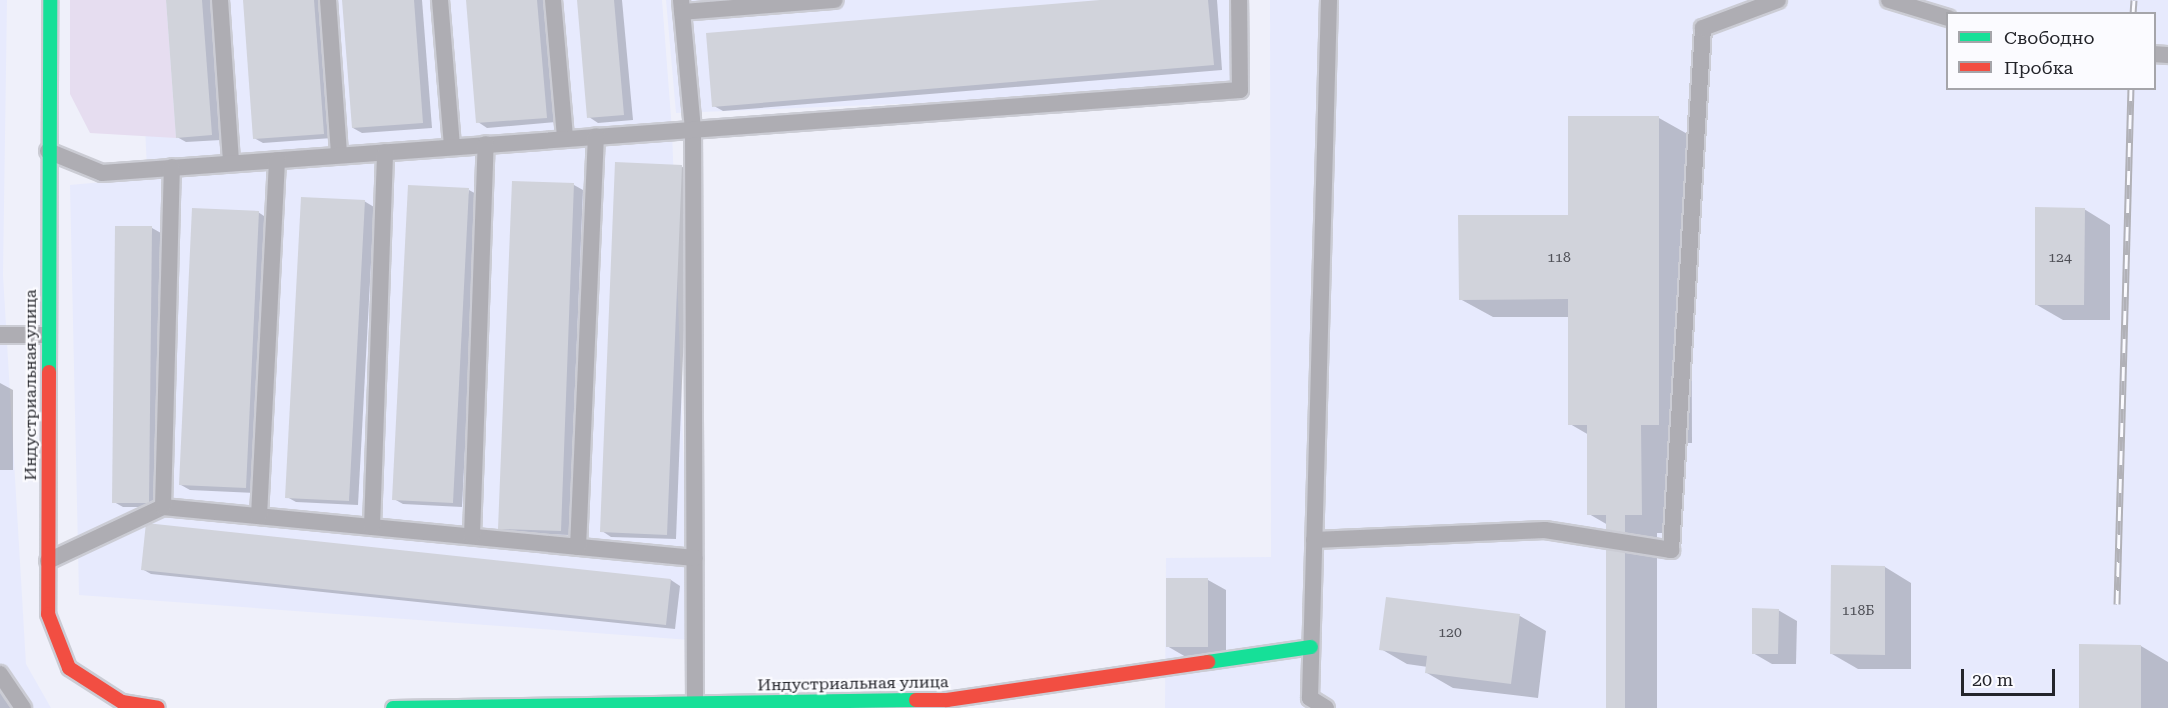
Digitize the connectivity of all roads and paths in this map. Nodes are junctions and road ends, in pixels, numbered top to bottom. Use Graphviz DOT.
graph roads {
  1 [pos="50,0"];
  2 [pos="220,0"];
  3 [pos="328,0"];
  4 [pos="440,0"];
  5 [pos="553,0"];
  6 [pos="835,0"];
  7 [pos="1239,0"];
  8 [pos="1329,0"];
  9 [pos="1778,0"];
  10 [pos="1889,0"];
  11 [pos="682,6"];
  12 [pos="1946,18"];
  13 [pos="693,129"];
  14 [pos="596,136"];
  15 [pos="565,138"];
  16 [pos="486,144"];
  17 [pos="452,146"];
  18 [pos="48,151"];
  19 [pos="385,152"];
  20 [pos="339,155"];
  21 [pos="277,159"];
  22 [pos="231,163"];
  23 [pos="172,167"];
  24 [pos="0,334"];
  25 [pos="48,335"];
  26 [pos="163,507"];
  27 [pos="259,516"];
  28 [pos="372,527"];
  29 [pos="472,537"];
  30 [pos="1314,540"];
  31 [pos="578,547"];
  32 [pos="695,558"];
  33 [pos="48,561"];
  34 [pos="1311,648"];
  35 [pos="0,674"];
  36 [pos="695,701"];
  37 [pos="23,708"];
  38 [pos="158,708"];
  39 [pos="393,708"];
  40 [pos="1326,708"];
  1 -- 18 [label="street, Индустриальная улица"];
  2 -- 22 [label="lane"];
  3 -- 20 [label="lane"];
  4 -- 17 [label="lane"];
  5 -- 15 [label="lane"];
  6 -- 11 [label="lane"];
  7 -- 13 [label="lane"];
  8 -- 30 [label="lane"];
  9 -- 30 [label="lane"];
  10 -- 12 [label="lane"];
  11 -- 13 [label="lane"];
  13 -- 14 [label="lane"];
  13 -- 32 [label="lane"];
  14 -- 15 [label="lane"];
  14 -- 31 [label="lane"];
  15 -- 16 [label="lane"];
  16 -- 17 [label="lane"];
  16 -- 29 [label="lane"];
  17 -- 19 [label="lane"];
  18 -- 23 [label="lane"];
  18 -- 25 [label="street, Индустриальная улица"];
  19 -- 20 [label="lane"];
  19 -- 28 [label="lane"];
  20 -- 21 [label="lane"];
  21 -- 22 [label="lane"];
  21 -- 27 [label="lane"];
  22 -- 23 [label="lane"];
  23 -- 26 [label="lane"];
  24 -- 25 [label="lane"];
  25 -- 33 [label="street, Индустриальная улица"];
  26 -- 27 [label="lane"];
  26 -- 33 [label="lane"];
  27 -- 28 [label="lane"];
  28 -- 29 [label="lane"];
  29 -- 31 [label="lane"];
  30 -- 34 [label="lane"];
  31 -- 32 [label="lane"];
  32 -- 36 [label="lane"];
  33 -- 38 [label="street, Индустриальная улица"];
  34 -- 36 [label="street, Индустриальная улица"];
  34 -- 40 [label="lane"];
  35 -- 37 [label="lane"];
  36 -- 39 [label="street, Индустриальная улица"];
}
